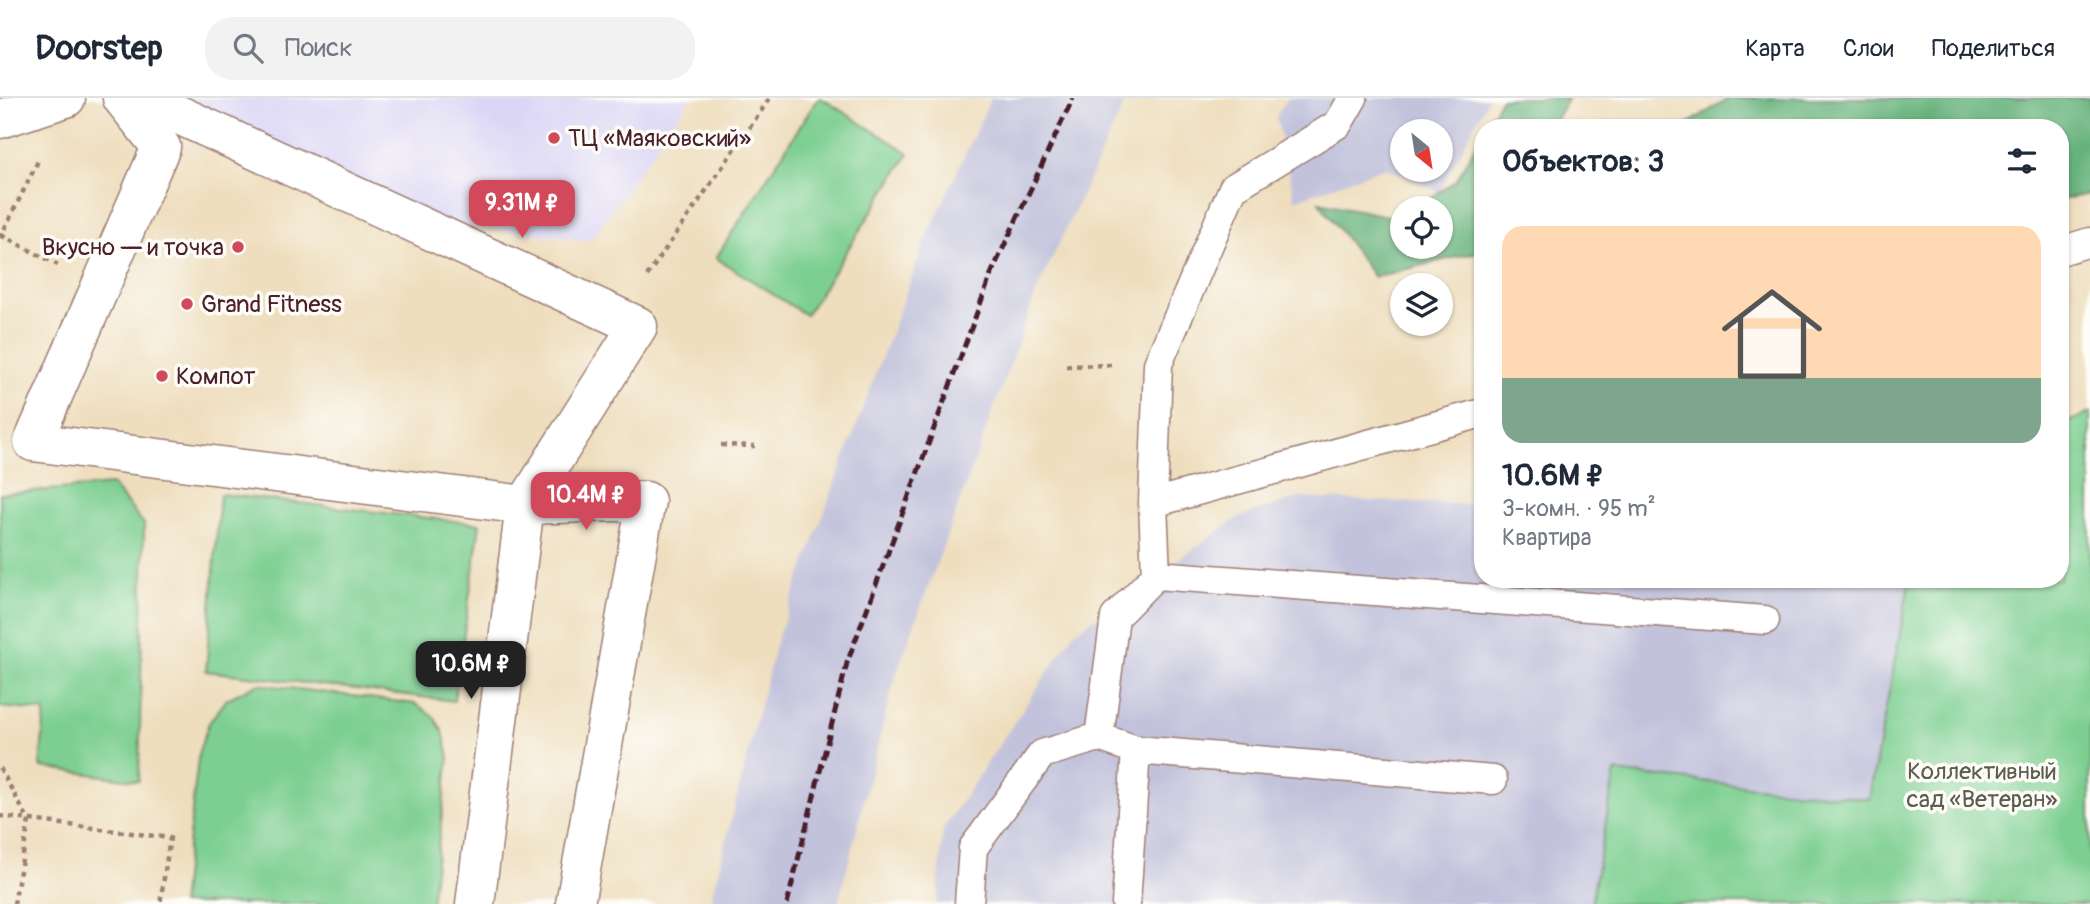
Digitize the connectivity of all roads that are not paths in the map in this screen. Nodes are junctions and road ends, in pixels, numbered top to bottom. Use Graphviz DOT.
graph roads {
  1 [pos="66,98"];
  2 [pos="122,98"];
  3 [pos="142,98"];
  4 [pos="1353,98"];
  5 [pos="0,119"];
  6 [pos="2090,242"];
  7 [pos="2069,248"];
  8 [pos="1474,415"];
  9 [pos="1153,503"];
  10 [pos="525,505"];
  11 [pos="1156,575"];
  12 [pos="1765,620"];
  13 [pos="1099,737"];
  14 [pos="1136,750"];
  15 [pos="1493,780"];
  16 [pos="475,904"];
  17 [pos="575,904"];
  18 [pos="969,904"];
  19 [pos="1126,904"];
  1 -- 5 [label="street"];
  2 -- 10 [label="street"];
  3 -- 10 [label="street"];
  4 -- 9 [label="lane"];
  6 -- 7 [label="lane"];
  8 -- 9 [label="lane"];
  9 -- 11 [label="lane"];
  10 -- 16 [label="street"];
  10 -- 17 [label="street"];
  11 -- 12 [label="lane"];
  11 -- 13 [label="lane"];
  13 -- 14 [label="lane"];
  13 -- 18 [label="lane"];
  14 -- 15 [label="lane"];
  14 -- 19 [label="lane"];
}
